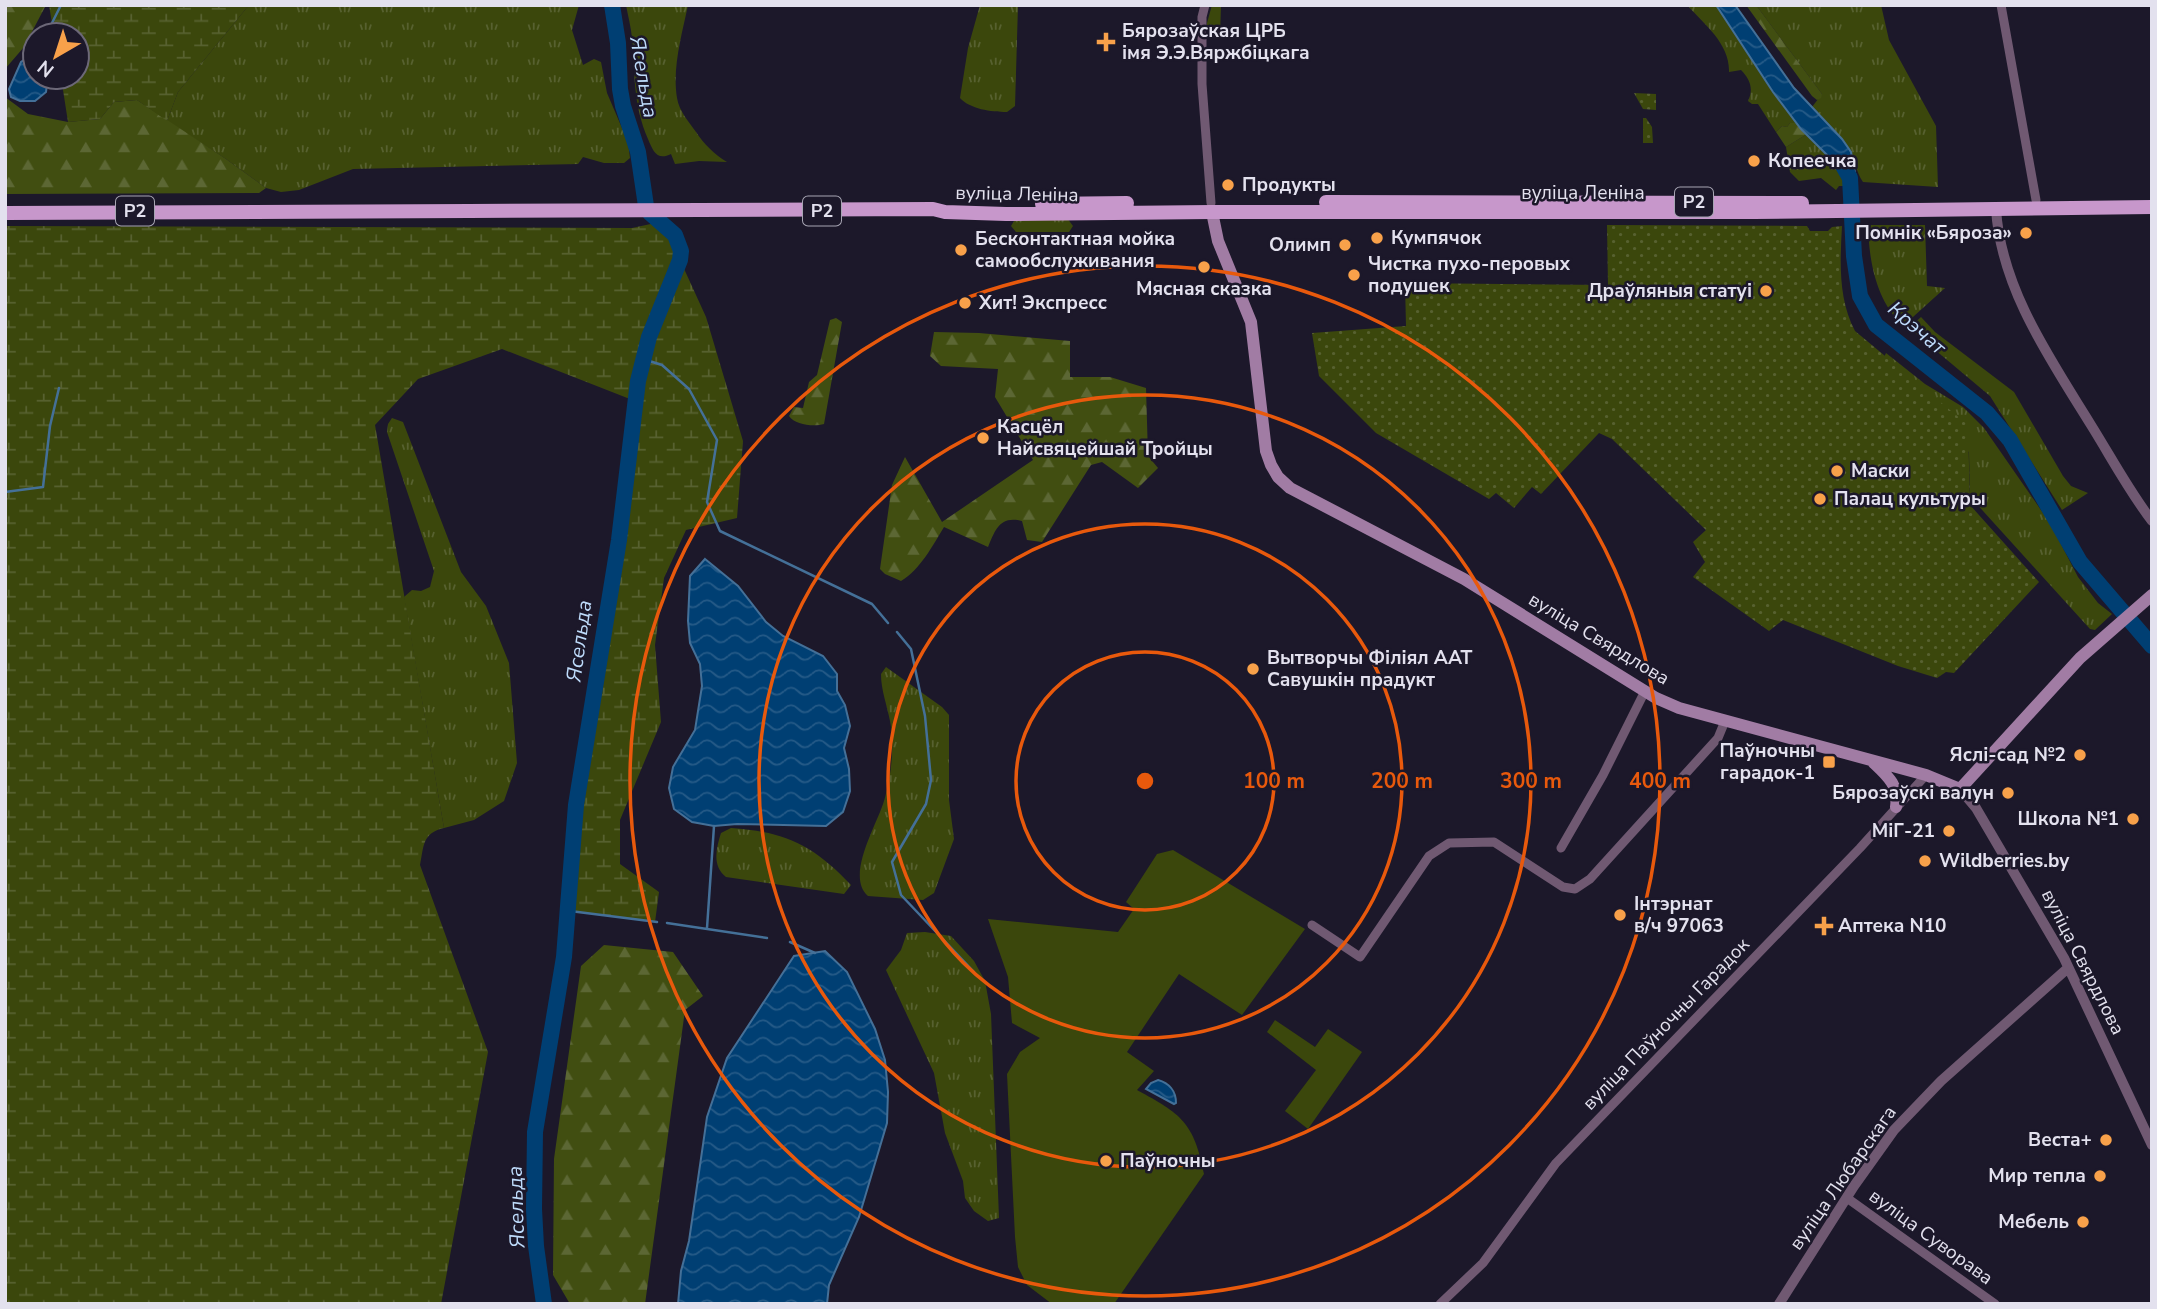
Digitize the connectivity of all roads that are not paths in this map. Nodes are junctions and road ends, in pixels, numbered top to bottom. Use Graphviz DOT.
graph roads {
  1 [pos="1205,5"];
  2 [pos="2001,5"];
  3 [pos="2152,199"];
  4 [pos="2036,204"];
  5 [pos="1996,205"];
  6 [pos="1212,207"];
  7 [pos="2152,207"];
  8 [pos="5,213"];
  9 [pos="2152,521"];
  10 [pos="2152,595"];
  11 [pos="1645,691"];
  12 [pos="1724,721"];
  13 [pos="1871,761"];
  14 [pos="1926,775"];
  15 [pos="1960,789"];
  16 [pos="1896,807"];
  17 [pos="1561,848"];
  18 [pos="1312,925"];
  19 [pos="2068,968"];
  20 [pos="2152,1145"];
  21 [pos="1847,1198"];
  22 [pos="1440,1304"];
  23 [pos="1779,1304"];
  24 [pos="1995,1304"];
  1 -- 6 [label="street"];
  2 -- 4 [label="street"];
  3 -- 4 [label="main road, вуліца Леніна / Р2"];
  4 -- 5 [label="main road, вуліца Леніна / Р2"];
  4 -- 7 [label="main road, вуліца Леніна / Р2"];
  5 -- 6 [label="main road, вуліца Леніна / Р2"];
  5 -- 9 [label="street"];
  6 -- 8 [label="main road, вуліца Леніна / Р2"];
  6 -- 11 [label="main road, вуліца Свярдлова"];
  10 -- 15 [label="main road"];
  11 -- 12 [label="main road, вуліца Свярдлова"];
  11 -- 17 [label="street"];
  12 -- 13 [label="main road, вуліца Свярдлова"];
  12 -- 18 [label="street"];
  13 -- 14 [label="main road, вуліца Свярдлова"];
  13 -- 16 [label="main road"];
  14 -- 15 [label="main road, вуліца Свярдлова"];
  14 -- 16 [label="street, вуліца Паўночны Гарадок"];
  15 -- 19 [label="street, вуліца Свярдлова"];
  16 -- 22 [label="street, вуліца Паўночны Гарадок"];
  19 -- 20 [label="street, вуліца Свярдлова"];
  19 -- 21 [label="street, вуліца Любарскага"];
  21 -- 23 [label="street, вуліца Любарскага"];
  21 -- 24 [label="street, вуліца Суворава"];
}
